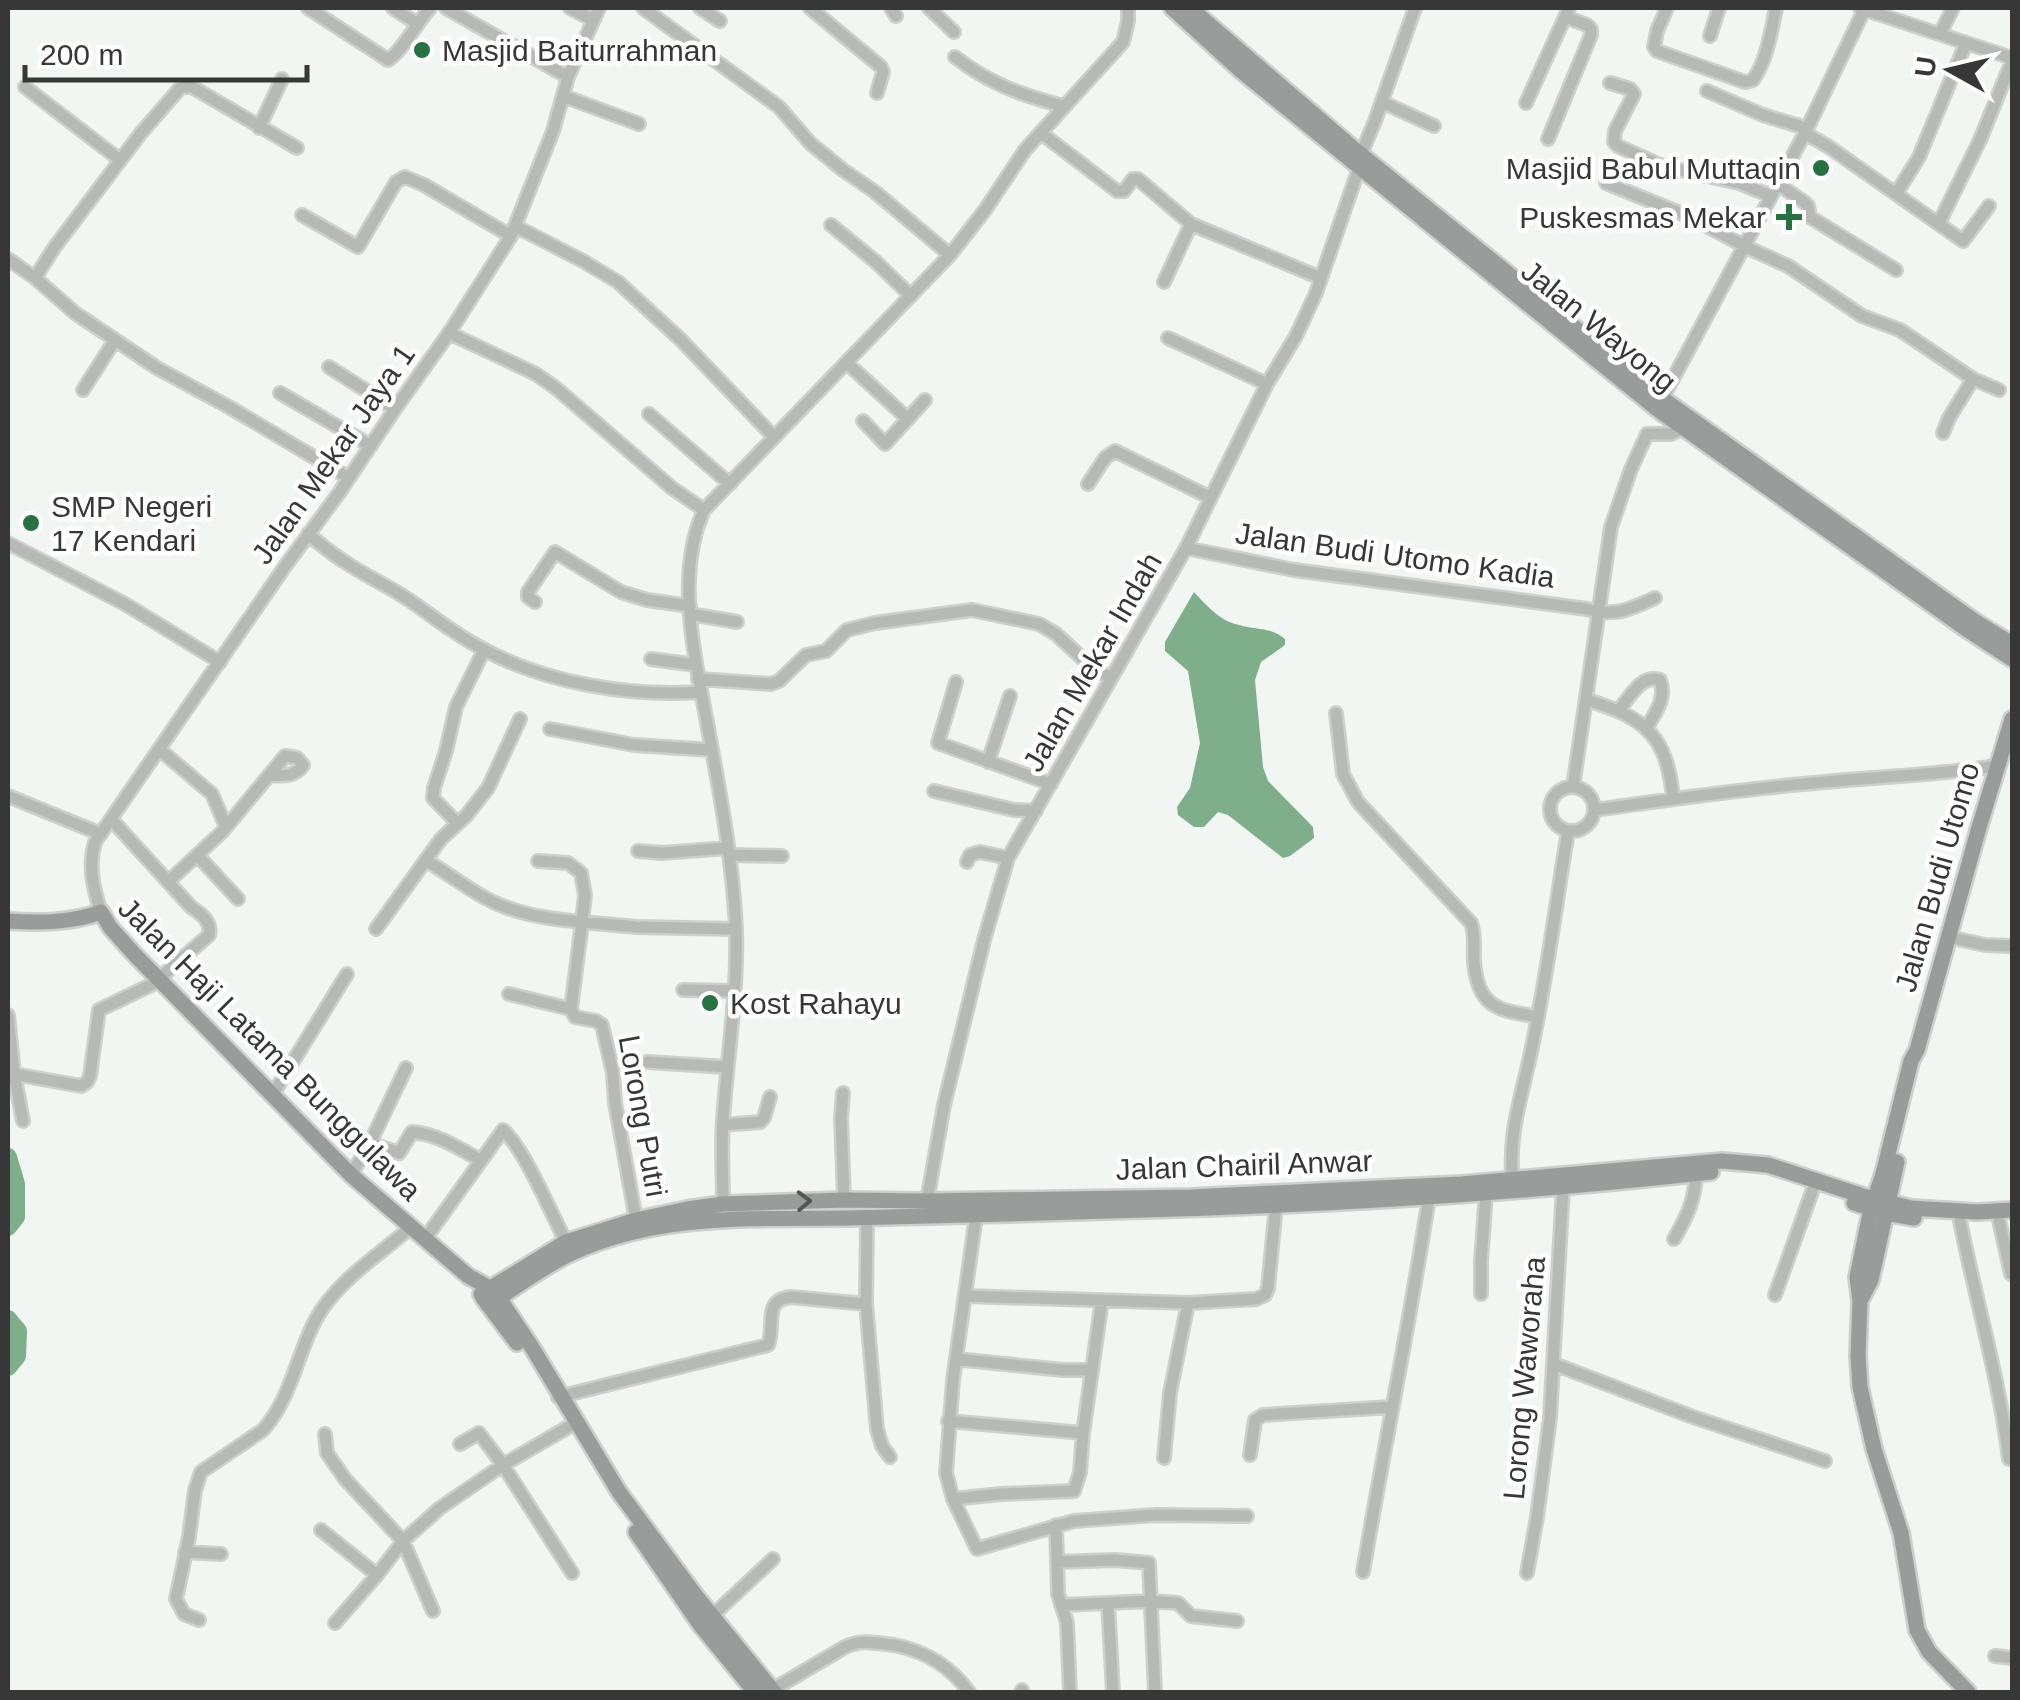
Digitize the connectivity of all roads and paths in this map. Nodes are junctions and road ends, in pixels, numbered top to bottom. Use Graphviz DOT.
graph roads {
  1 [pos="308,8"];
  2 [pos="393,8"];
  3 [pos="430,8"];
  4 [pos="446,8"];
  5 [pos="570,8"];
  6 [pos="644,8"];
  7 [pos="700,8"];
  8 [pos="810,8"];
  9 [pos="929,8"];
  10 [pos="1128,8"];
  11 [pos="1172,8"];
  12 [pos="1190,8"];
  13 [pos="1415,8"];
  14 [pos="1667,8"];
  15 [pos="1719,8"];
  16 [pos="1776,8"];
  17 [pos="1863,8"];
  18 [pos="1954,8"];
  19 [pos="1567,12"];
  20 [pos="596,14"];
  21 [pos="720,21"];
  22 [pos="416,23"];
  23 [pos="954,32"];
  24 [pos="1940,34"];
  25 [pos="1710,36"];
  26 [pos="1966,43"];
  27 [pos="955,58"];
  28 [pos="2012,60"];
  29 [pos="1244,63"];
  30 [pos="568,76"];
  31 [pos="282,80"];
  32 [pos="1610,83"];
  33 [pos="25,87"];
  34 [pos="1708,91"];
  35 [pos="877,93"];
  36 [pos="562,96"];
  37 [pos="1382,102"];
  38 [pos="1526,103"];
  39 [pos="1063,106"];
  40 [pos="639,124"];
  41 [pos="1434,126"];
  42 [pos="259,128"];
  43 [pos="1806,131"];
  44 [pos="1041,133"];
  45 [pos="1548,139"];
  46 [pos="297,148"];
  47 [pos="120,160"];
  48 [pos="1360,161"];
  49 [pos="1606,183"];
  50 [pos="1774,190"];
  51 [pos="1896,194"];
  52 [pos="1990,206"];
  53 [pos="302,216"];
  54 [pos="1939,223"];
  55 [pos="1191,224"];
  56 [pos="831,225"];
  57 [pos="513,231"];
  58 [pos="1746,247"];
  59 [pos="950,255"];
  60 [pos="8,260"];
  61 [pos="1896,270"];
  62 [pos="35,278"];
  63 [pos="1321,278"];
  64 [pos="1164,282"];
  65 [pos="911,296"];
  66 [pos="449,333"];
  67 [pos="1168,338"];
  68 [pos="115,340"];
  69 [pos="847,363"];
  70 [pos="330,367"];
  71 [pos="1973,379"];
  72 [pos="1267,384"];
  73 [pos="83,390"];
  74 [pos="1998,390"];
  75 [pos="280,394"];
  76 [pos="924,400"];
  77 [pos="1660,404"];
  78 [pos="394,409"];
  79 [pos="649,414"];
  80 [pos="908,419"];
  81 [pos="862,421"];
  82 [pos="1684,428"];
  83 [pos="1943,433"];
  84 [pos="774,436"];
  85 [pos="371,446"];
  86 [pos="348,478"];
  87 [pos="730,484"];
  88 [pos="1088,484"];
  89 [pos="1210,497"];
  90 [pos="704,510"];
  91 [pos="308,534"];
  92 [pos="8,544"];
  93 [pos="1186,548"];
  94 [pos="1655,598"];
  95 [pos="534,602"];
  96 [pos="690,610"];
  97 [pos="1598,612"];
  98 [pos="736,622"];
  99 [pos="2012,644"];
  100 [pos="484,650"];
  101 [pos="651,658"];
  102 [pos="2012,659"];
  103 [pos="220,662"];
  104 [pos="696,664"];
  105 [pos="1110,677"];
  106 [pos="956,682"];
  107 [pos="699,686"];
  108 [pos="1010,696"];
  109 [pos="1588,700"];
  110 [pos="1619,710"];
  111 [pos="1336,713"];
  112 [pos="520,720"];
  113 [pos="2012,720"];
  114 [pos="1646,728"];
  115 [pos="550,729"];
  116 [pos="159,750"];
  117 [pos="711,750"];
  118 [pos="988,762"];
  119 [pos="1997,766"];
  120 [pos="269,775"];
  121 [pos="1051,784"];
  122 [pos="1573,787"];
  123 [pos="934,791"];
  124 [pos="8,796"];
  125 [pos="1673,798"];
  126 [pos="1594,810"];
  127 [pos="1036,811"];
  128 [pos="111,818"];
  129 [pos="457,823"];
  130 [pos="226,827"];
  131 [pos="1568,831"];
  132 [pos="100,834"];
  133 [pos="638,851"];
  134 [pos="728,852"];
  135 [pos="198,856"];
  136 [pos="782,856"];
  137 [pos="1008,858"];
  138 [pos="427,861"];
  139 [pos="538,861"];
  140 [pos="967,862"];
  141 [pos="169,881"];
  142 [pos="238,899"];
  143 [pos="101,912"];
  144 [pos="8,921"];
  145 [pos="582,922"];
  146 [pos="376,929"];
  147 [pos="736,929"];
  148 [pos="1948,937"];
  149 [pos="2012,946"];
  150 [pos="347,974"];
  151 [pos="158,978"];
  152 [pos="683,990"];
  153 [pos="733,991"];
  154 [pos="510,994"];
  155 [pos="572,1009"];
  156 [pos="8,1015"];
  157 [pos="1538,1017"];
  158 [pos="647,1062"];
  159 [pos="406,1068"];
  160 [pos="727,1068"];
  161 [pos="14,1074"];
  162 [pos="843,1093"];
  163 [pos="274,1094"];
  164 [pos="770,1097"];
  165 [pos="23,1120"];
  166 [pos="723,1125"];
  167 [pos="370,1142"];
  168 [pos="480,1160"];
  169 [pos="1696,1174"];
  170 [pos="351,1175"];
  171 [pos="1513,1184"];
  172 [pos="1563,1188"];
  173 [pos="1813,1190"];
  174 [pos="1486,1192"];
  175 [pos="1429,1197"];
  176 [pos="844,1200"];
  177 [pos="927,1201"];
  178 [pos="723,1204"];
  179 [pos="1276,1204"];
  180 [pos="1880,1206"];
  181 [pos="1034,1207"];
  182 [pos="867,1216"];
  183 [pos="976,1216"];
  184 [pos="2008,1217"];
  185 [pos="636,1220"];
  186 [pos="1960,1220"];
  187 [pos="410,1228"];
  188 [pos="425,1239"];
  189 [pos="1674,1239"];
  190 [pos="566,1242"];
  191 [pos="2011,1274"];
  192 [pos="486,1293"];
  193 [pos="1481,1294"];
  194 [pos="1775,1294"];
  195 [pos="966,1296"];
  196 [pos="1102,1300"];
  197 [pos="1188,1303"];
  198 [pos="866,1304"];
  199 [pos="956,1358"];
  200 [pos="1554,1364"];
  201 [pos="1092,1370"];
  202 [pos="557,1397"];
  203 [pos="1392,1407"];
  204 [pos="2008,1415"];
  205 [pos="948,1421"];
  206 [pos="570,1426"];
  207 [pos="1084,1433"];
  208 [pos="325,1434"];
  209 [pos="460,1444"];
  210 [pos="1250,1454"];
  211 [pos="890,1457"];
  212 [pos="1164,1458"];
  213 [pos="2009,1459"];
  214 [pos="1824,1461"];
  215 [pos="502,1465"];
  216 [pos="953,1499"];
  217 [pos="1247,1516"];
  218 [pos="1056,1525"];
  219 [pos="321,1530"];
  220 [pos="403,1542"];
  221 [pos="185,1552"];
  222 [pos="221,1554"];
  223 [pos="773,1559"];
  224 [pos="1057,1562"];
  225 [pos="1363,1572"];
  226 [pos="1527,1572"];
  227 [pos="572,1573"];
  228 [pos="377,1575"];
  229 [pos="1149,1601"];
  230 [pos="1108,1602"];
  231 [pos="1061,1605"];
  232 [pos="433,1610"];
  233 [pos="712,1616"];
  234 [pos="199,1620"];
  235 [pos="1237,1621"];
  236 [pos="334,1623"];
  237 [pos="1995,1656"];
  238 [pos="2012,1658"];
  239 [pos="767,1692"];
  240 [pos="969,1692"];
  241 [pos="1070,1692"];
  242 [pos="1112,1692"];
  243 [pos="1155,1692"];
  244 [pos="1968,1692"];
  1 -- 22 [label="street"];
  2 -- 22 [label="street"];
  3 -- 22 [label="street"];
  4 -- 30 [label="street"];
  5 -- 20 [label="street"];
  6 -- 59 [label="street"];
  7 -- 21 [label="street"];
  8 -- 35 [label="street"];
  9 -- 23 [label="street"];
  10 -- 39 [label="street"];
  11 -- 29 [label="main road, Jalan Wayong"];
  12 -- 29 [label="main road, Jalan Wayong"];
  13 -- 37 [label="street, Jalan Mekar Indah"];
  14 -- 16 [label="street"];
  15 -- 25 [label="street"];
  17 -- 24 [label="street"];
  17 -- 43 [label="street"];
  18 -- 24 [label="street"];
  19 -- 38 [label="street"];
  19 -- 45 [label="street"];
  20 -- 30 [label="street, Jalan Mekar Jaya 1"];
  24 -- 26 [label="street"];
  26 -- 28 [label="street"];
  26 -- 51 [label="street"];
  27 -- 39 [label="street"];
  28 -- 54 [label="street"];
  29 -- 48 [label="main road, Jalan Wayong"];
  30 -- 36 [label="street, Jalan Mekar Jaya 1"];
  31 -- 42 [label="street"];
  32 -- 50 [label="street"];
  33 -- 47 [label="street"];
  34 -- 43 [label="street"];
  36 -- 40 [label="street"];
  36 -- 57 [label="street, Jalan Mekar Jaya 1"];
  37 -- 41 [label="street"];
  37 -- 48 [label="street, Jalan Mekar Indah"];
  39 -- 44 [label="street"];
  42 -- 46 [label="street"];
  42 -- 47 [label="street"];
  43 -- 50 [label="street"];
  43 -- 51 [label="street"];
  44 -- 55 [label="street"];
  44 -- 59 [label="street"];
  47 -- 62 [label="street"];
  48 -- 63 [label="street, Jalan Mekar Indah"];
  48 -- 77 [label="main road, Jalan Wayong"];
  49 -- 58 [label="street"];
  50 -- 58 [label="street"];
  50 -- 61 [label="street"];
  51 -- 54 [label="street"];
  52 -- 54 [label="street"];
  53 -- 57 [label="street"];
  55 -- 63 [label="street"];
  55 -- 64 [label="street"];
  56 -- 65 [label="street"];
  57 -- 66 [label="street, Jalan Mekar Jaya 1"];
  57 -- 84 [label="street"];
  58 -- 71 [label="street"];
  58 -- 77 [label="street"];
  59 -- 65 [label="street"];
  60 -- 62 [label="street"];
  62 -- 68 [label="street"];
  63 -- 72 [label="street, Jalan Mekar Indah"];
  65 -- 69 [label="street"];
  66 -- 78 [label="street, Jalan Mekar Jaya 1"];
  66 -- 90 [label="street"];
  67 -- 72 [label="street"];
  68 -- 73 [label="street"];
  68 -- 86 [label="street"];
  69 -- 80 [label="street"];
  69 -- 84 [label="street"];
  70 -- 78 [label="street"];
  71 -- 74 [label="street"];
  71 -- 83 [label="street"];
  72 -- 89 [label="street, Jalan Mekar Indah"];
  75 -- 85 [label="street"];
  76 -- 80 [label="street"];
  77 -- 82 [label="main road, Jalan Wayong"];
  77 -- 99 [label="main road, Jalan Wayong"];
  78 -- 85 [label="street, Jalan Mekar Jaya 1"];
  79 -- 87 [label="street"];
  80 -- 81 [label="street"];
  82 -- 97 [label="street"];
  82 -- 102 [label="main road, Jalan Wayong"];
  84 -- 87 [label="street"];
  85 -- 86 [label="street, Jalan Mekar Jaya 1"];
  86 -- 91 [label="street, Jalan Mekar Jaya 1"];
  87 -- 90 [label="street"];
  88 -- 89 [label="street"];
  89 -- 93 [label="street, Jalan Mekar Indah"];
  90 -- 96 [label="street"];
  91 -- 100 [label="street"];
  91 -- 103 [label="street, Jalan Mekar Jaya 1"];
  92 -- 103 [label="street"];
  93 -- 97 [label="street, Jalan Budi Utomo Kadia"];
  93 -- 105 [label="street, Jalan Mekar Indah"];
  94 -- 97 [label="street, Jalan Budi Utomo Kadia"];
  95 -- 96 [label="street"];
  96 -- 98 [label="street"];
  96 -- 104 [label="street"];
  97 -- 109 [label="street"];
  100 -- 107 [label="street"];
  100 -- 129 [label="street"];
  101 -- 104 [label="street"];
  103 -- 116 [label="street, Jalan Mekar Jaya 1"];
  104 -- 107 [label="street"];
  105 -- 107 [label="street"];
  105 -- 121 [label="street, Jalan Mekar Indah"];
  106 -- 118 [label="street"];
  107 -- 117 [label="street"];
  108 -- 118 [label="street"];
  109 -- 110 [label="street"];
  109 -- 122 [label="street"];
  110 -- 114 [label="street"];
  110 -- 114 [label="street"];
  111 -- 157 [label="street"];
  112 -- 129 [label="street"];
  113 -- 119 [label="main road, Jalan Budi Utomo"];
  114 -- 125 [label="street"];
  115 -- 117 [label="street"];
  116 -- 128 [label="street, Jalan Mekar Jaya 1"];
  116 -- 130 [label="street"];
  117 -- 134 [label="street"];
  118 -- 121 [label="street"];
  119 -- 125 [label="street"];
  119 -- 148 [label="main road, Jalan Budi Utomo"];
  120 -- 130 [label="street"];
  121 -- 127 [label="street, Jalan Mekar Indah"];
  122 -- 126 [label="street"];
  122 -- 131 [label="street"];
  123 -- 127 [label="street"];
  124 -- 132 [label="street"];
  125 -- 126 [label="street"];
  126 -- 131 [label="street"];
  127 -- 137 [label="street, Jalan Mekar Indah"];
  128 -- 132 [label="street, Jalan Mekar Jaya 1"];
  128 -- 141 [label="street"];
  129 -- 138 [label="street"];
  130 -- 135 [label="street"];
  131 -- 157 [label="street"];
  132 -- 143 [label="street, Jalan Mekar Jaya 1"];
  133 -- 134 [label="street"];
  134 -- 136 [label="street"];
  134 -- 147 [label="street"];
  135 -- 141 [label="street"];
  135 -- 142 [label="street"];
  137 -- 140 [label="street"];
  137 -- 177 [label="street, Jalan Mekar Indah"];
  138 -- 145 [label="street"];
  138 -- 146 [label="street"];
  139 -- 145 [label="street"];
  141 -- 151 [label="street"];
  143 -- 144 [label="main road, Jalan Haji Latama Bunggulawa"];
  143 -- 151 [label="main road, Jalan Haji Latama Bunggulawa"];
  145 -- 147 [label="street"];
  145 -- 155 [label="street"];
  147 -- 153 [label="street"];
  148 -- 149 [label="street"];
  148 -- 180 [label="main road, Jalan Budi Utomo"];
  150 -- 163 [label="street"];
  151 -- 161 [label="street"];
  151 -- 163 [label="main road, Jalan Haji Latama Bunggulawa"];
  152 -- 153 [label="street"];
  153 -- 160 [label="street"];
  154 -- 155 [label="street"];
  155 -- 185 [label="street, Lorong Putri"];
  156 -- 161 [label="street"];
  157 -- 171 [label="street"];
  158 -- 160 [label="street"];
  159 -- 167 [label="street"];
  160 -- 166 [label="street"];
  161 -- 165 [label="street"];
  162 -- 176 [label="street"];
  163 -- 170 [label="main road, Jalan Haji Latama Bunggulawa"];
  164 -- 166 [label="street"];
  166 -- 178 [label="street"];
  167 -- 168 [label="street"];
  167 -- 170 [label="street"];
  168 -- 188 [label="street"];
  168 -- 190 [label="street"];
  169 -- 172 [label="main road, Jalan Chairil Anwar"];
  169 -- 173 [label="main road, Jalan Chairil Anwar"];
  169 -- 189 [label="street"];
  170 -- 187 [label="main road, Jalan Haji Latama Bunggulawa"];
  171 -- 172 [label="main road, Jalan Chairil Anwar"];
  171 -- 174 [label="main road, Jalan Chairil Anwar"];
  171 -- 180 [label="main road, Jalan Chairil Anwar"];
  171 -- 181 [label="main road, Jalan Chairil Anwar"];
  172 -- 200 [label="street, Lorong Waworaha"];
  173 -- 180 [label="main road, Jalan Chairil Anwar"];
  173 -- 194 [label="street"];
  174 -- 175 [label="main road, Jalan Chairil Anwar"];
  174 -- 193 [label="street"];
  175 -- 179 [label="main road, Jalan Chairil Anwar"];
  175 -- 203 [label="street"];
  176 -- 177 [label="main road, Jalan Chairil Anwar"];
  178 -- 176 [label="main road, Jalan Chairil Anwar, one-way"];
  177 -- 181 [label="main road, Jalan Chairil Anwar"];
  178 -- 185 [label="main road, Jalan Chairil Anwar"];
  179 -- 181 [label="main road, Jalan Chairil Anwar"];
  179 -- 197 [label="street"];
  180 -- 184 [label="main road, Jalan Chairil Anwar"];
  180 -- 186 [label="main road, Jalan Chairil Anwar"];
  180 -- 244 [label="main road, Jalan Budi Utomo"];
  181 -- 183 [label="main road, Jalan Chairil Anwar"];
  182 -- 183 [label="main road, Jalan Chairil Anwar"];
  182 -- 192 [label="main road, Jalan Chairil Anwar"];
  182 -- 198 [label="street"];
  183 -- 195 [label="street"];
  184 -- 186 [label="main road, Jalan Chairil Anwar"];
  184 -- 191 [label="street"];
  185 -- 190 [label="main road, Jalan Chairil Anwar"];
  186 -- 204 [label="street"];
  187 -- 188 [label="main road, Jalan Haji Latama Bunggulawa"];
  187 -- 221 [label="street"];
  188 -- 192 [label="main road, Jalan Haji Latama Bunggulawa"];
  190 -- 192 [label="main road, Jalan Chairil Anwar"];
  192 -- 202 [label="main road"];
  195 -- 196 [label="street"];
  195 -- 199 [label="street"];
  196 -- 197 [label="street"];
  196 -- 201 [label="street"];
  197 -- 212 [label="street"];
  198 -- 202 [label="street"];
  198 -- 211 [label="street"];
  199 -- 201 [label="street"];
  199 -- 205 [label="street"];
  200 -- 214 [label="street"];
  200 -- 226 [label="street, Lorong Waworaha"];
  201 -- 207 [label="street"];
  202 -- 206 [label="main road"];
  202 -- 233 [label="main road"];
  203 -- 210 [label="street"];
  203 -- 225 [label="street"];
  204 -- 213 [label="street"];
  205 -- 207 [label="street"];
  205 -- 216 [label="street"];
  206 -- 215 [label="street"];
  206 -- 239 [label="main road"];
  207 -- 216 [label="street"];
  208 -- 220 [label="street"];
  209 -- 215 [label="street"];
  215 -- 220 [label="street"];
  215 -- 227 [label="street"];
  216 -- 218 [label="street"];
  217 -- 218 [label="street"];
  218 -- 224 [label="street"];
  219 -- 228 [label="street"];
  220 -- 228 [label="street"];
  220 -- 232 [label="street"];
  221 -- 222 [label="street"];
  221 -- 234 [label="street"];
  223 -- 233 [label="street"];
  224 -- 229 [label="street"];
  224 -- 231 [label="street"];
  228 -- 236 [label="street"];
  229 -- 230 [label="street"];
  229 -- 235 [label="street"];
  229 -- 243 [label="street"];
  230 -- 231 [label="street"];
  230 -- 242 [label="street"];
  231 -- 241 [label="street"];
  233 -- 239 [label="main road"];
  237 -- 238 [label="street"];
  239 -- 240 [label="street"];
}
